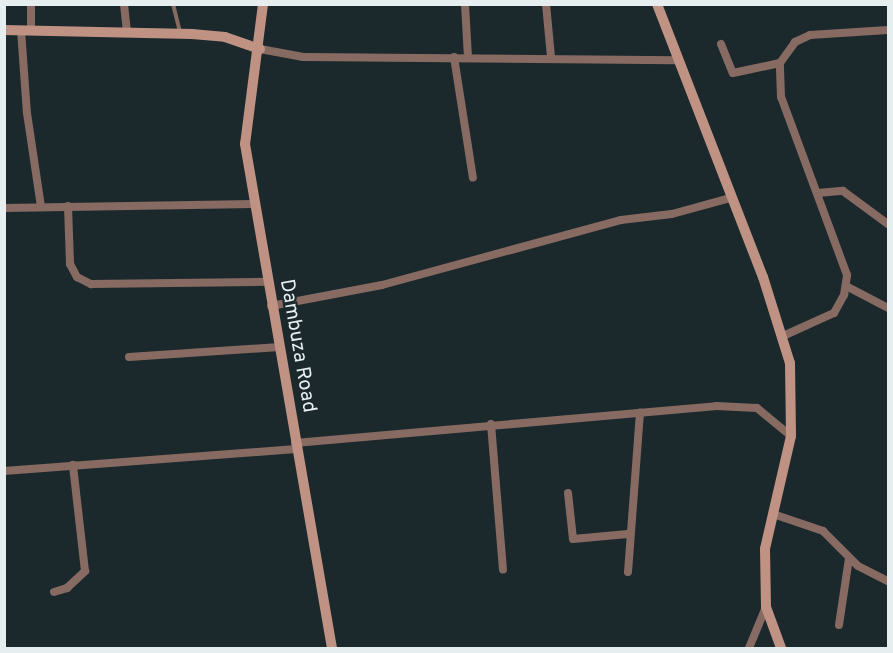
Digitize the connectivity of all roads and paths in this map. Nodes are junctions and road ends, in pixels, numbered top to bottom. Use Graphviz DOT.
graph roads {
  1 [pos="31,4"];
  2 [pos="124,4"];
  3 [pos="173,4"];
  4 [pos="263,4"];
  5 [pos="465,4"];
  6 [pos="546,4"];
  7 [pos="657,4"];
  8 [pos="4,30"];
  9 [pos="26,30"];
  10 [pos="888,30"];
  11 [pos="127,32"];
  12 [pos="181,34"];
  13 [pos="721,44"];
  14 [pos="260,49"];
  15 [pos="454,57"];
  16 [pos="551,57"];
  17 [pos="468,58"];
  18 [pos="676,60"];
  19 [pos="780,63"];
  20 [pos="473,178"];
  21 [pos="818,193"];
  22 [pos="730,198"];
  23 [pos="254,204"];
  24 [pos="68,206"];
  25 [pos="41,207"];
  26 [pos="4,208"];
  27 [pos="888,224"];
  28 [pos="267,282"];
  29 [pos="846,286"];
  30 [pos="271,306"];
  31 [pos="888,308"];
  32 [pos="783,336"];
  33 [pos="280,347"];
  34 [pos="129,357"];
  35 [pos="640,412"];
  36 [pos="490,424"];
  37 [pos="791,436"];
  38 [pos="296,446"];
  39 [pos="73,465"];
  40 [pos="4,471"];
  41 [pos="568,493"];
  42 [pos="773,514"];
  43 [pos="628,534"];
  44 [pos="849,558"];
  45 [pos="503,570"];
  46 [pos="628,572"];
  47 [pos="888,581"];
  48 [pos="54,592"];
  49 [pos="766,607"];
  50 [pos="839,625"];
  51 [pos="332,648"];
  52 [pos="749,648"];
  53 [pos="781,648"];
  1 -- 9 [label="street"];
  2 -- 11 [label="street"];
  3 -- 12 [label="lane"];
  4 -- 14 [label="street, Dambuza Road"];
  5 -- 17 [label="street"];
  6 -- 16 [label="street"];
  7 -- 18 [label="street"];
  8 -- 9 [label="street"];
  9 -- 11 [label="street"];
  9 -- 25 [label="street"];
  10 -- 19 [label="street"];
  11 -- 12 [label="street"];
  12 -- 14 [label="street"];
  13 -- 19 [label="street"];
  14 -- 15 [label="street"];
  14 -- 23 [label="street, Dambuza Road"];
  15 -- 17 [label="street"];
  15 -- 20 [label="street"];
  16 -- 17 [label="street"];
  16 -- 18 [label="street"];
  18 -- 22 [label="street"];
  19 -- 21 [label="street"];
  21 -- 27 [label="street"];
  21 -- 29 [label="street"];
  22 -- 30 [label="street"];
  22 -- 32 [label="street"];
  23 -- 24 [label="street"];
  23 -- 28 [label="street, Dambuza Road"];
  24 -- 25 [label="street"];
  24 -- 28 [label="street"];
  25 -- 26 [label="street"];
  28 -- 30 [label="street, Dambuza Road"];
  29 -- 31 [label="street"];
  29 -- 32 [label="street"];
  30 -- 33 [label="street, Dambuza Road"];
  32 -- 37 [label="street"];
  33 -- 34 [label="street"];
  33 -- 38 [label="street, Dambuza Road"];
  35 -- 36 [label="street"];
  35 -- 37 [label="street"];
  35 -- 43 [label="street"];
  36 -- 38 [label="street"];
  36 -- 45 [label="street"];
  37 -- 42 [label="street"];
  38 -- 39 [label="street"];
  38 -- 51 [label="street, Dambuza Road"];
  39 -- 40 [label="street"];
  39 -- 48 [label="street"];
  41 -- 43 [label="street"];
  42 -- 44 [label="street"];
  42 -- 49 [label="street"];
  43 -- 46 [label="street"];
  44 -- 47 [label="street"];
  44 -- 50 [label="street"];
  49 -- 52 [label="street"];
  49 -- 53 [label="street"];
}
